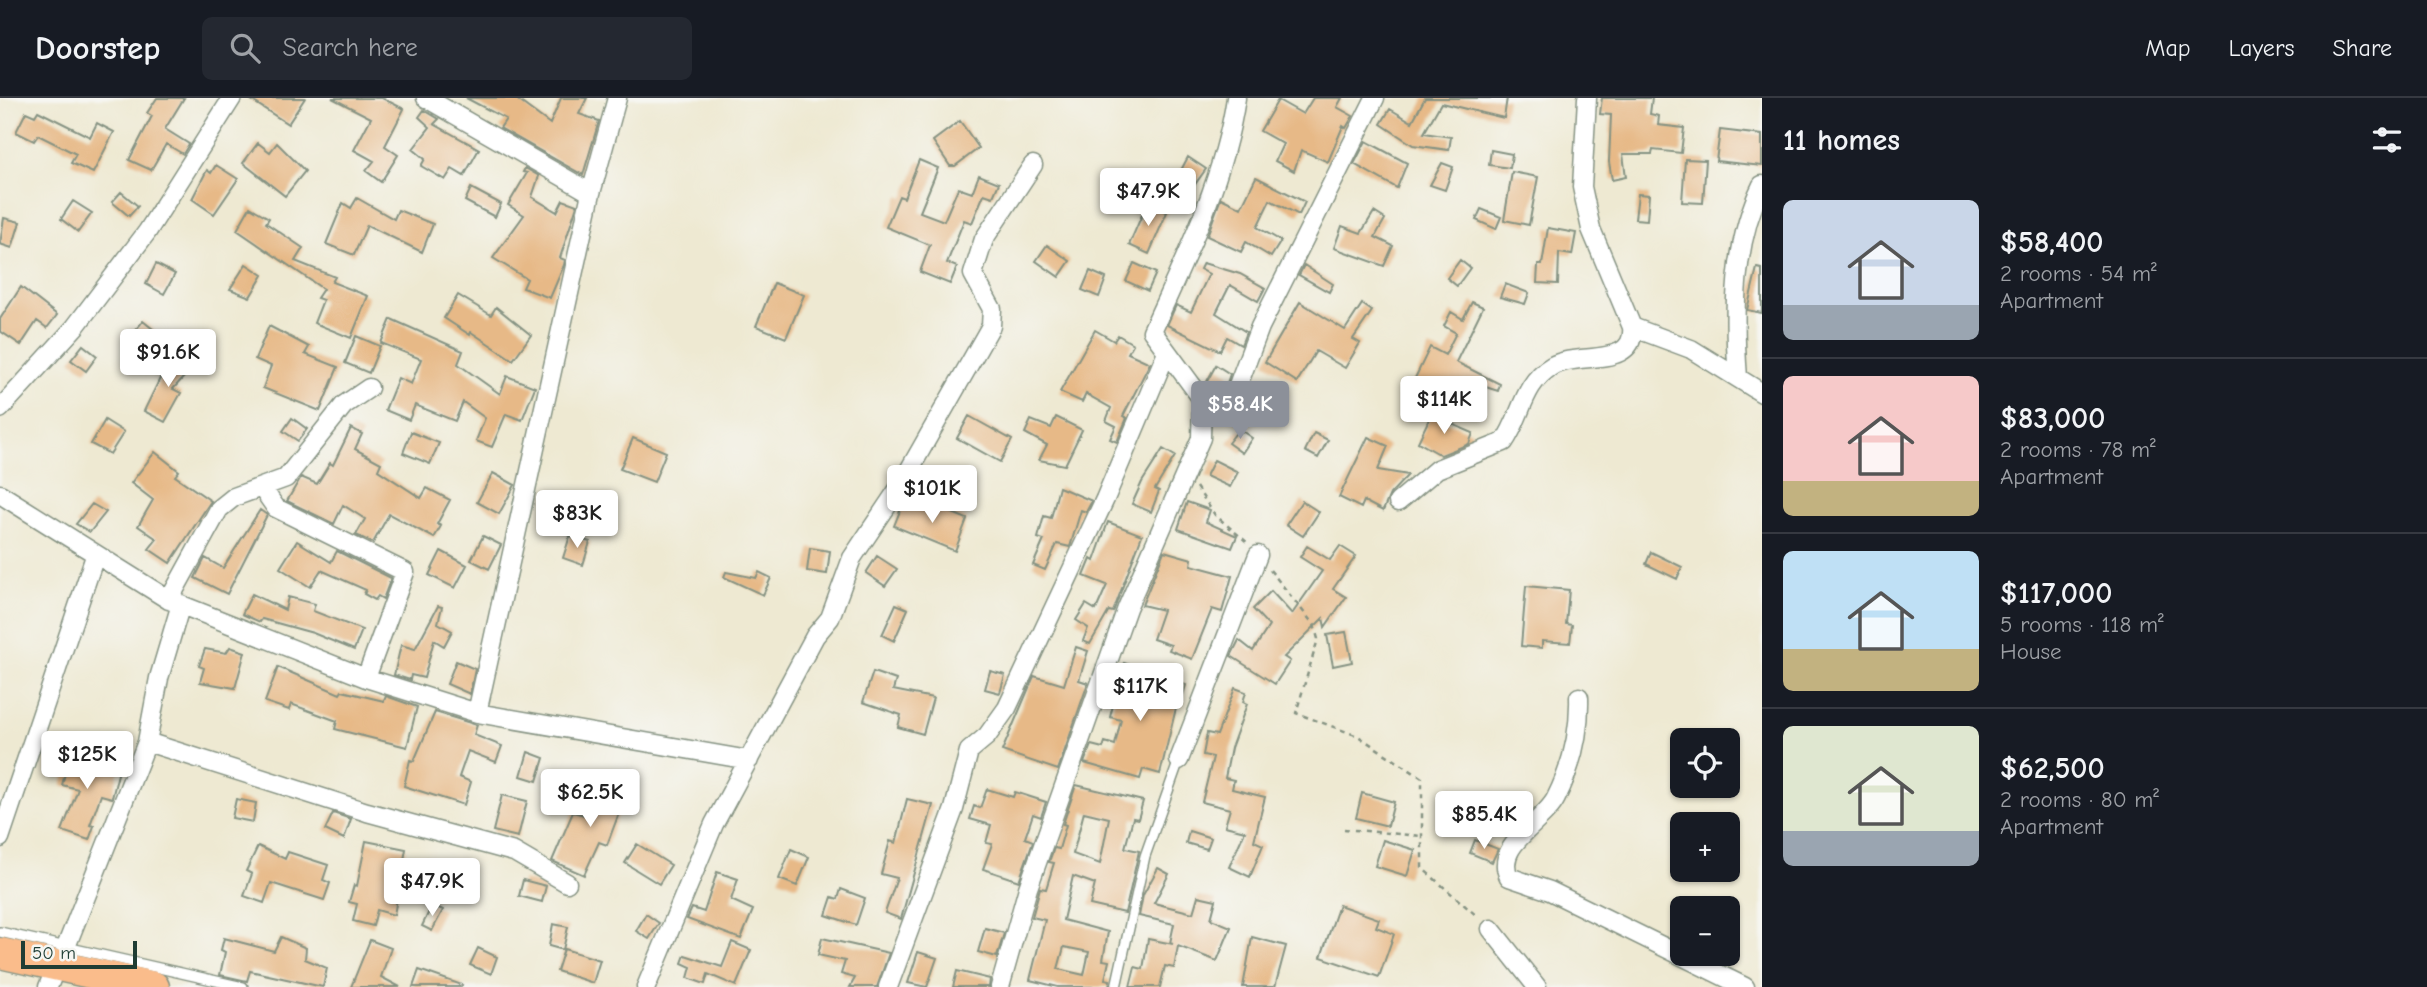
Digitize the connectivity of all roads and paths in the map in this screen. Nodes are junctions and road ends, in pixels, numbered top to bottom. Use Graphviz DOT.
graph roads {
  1 [pos="232,98"];
  2 [pos="426,98"];
  3 [pos="617,98"];
  4 [pos="1236,98"];
  5 [pos="1375,98"];
  6 [pos="1587,98"];
  7 [pos="1032,165"];
  8 [pos="1762,185"];
  9 [pos="591,193"];
  10 [pos="1632,327"];
  11 [pos="1166,354"];
  12 [pos="1738,378"];
  13 [pos="369,388"];
  14 [pos="1762,393"];
  15 [pos="0,409"];
  16 [pos="1204,417"];
  17 [pos="1188,469"];
  18 [pos="262,488"];
  19 [pos="0,494"];
  20 [pos="1398,502"];
  21 [pos="1258,555"];
  22 [pos="94,556"];
  23 [pos="175,602"];
  24 [pos="366,678"];
  25 [pos="1579,697"];
  26 [pos="477,713"];
  27 [pos="146,742"];
  28 [pos="749,760"];
  29 [pos="1179,760"];
  30 [pos="1345,829"];
  31 [pos="1421,836"];
  32 [pos="0,838"];
  33 [pos="567,883"];
  34 [pos="1491,929"];
  35 [pos="0,932"];
  36 [pos="66,947"];
  37 [pos="0,953"];
  38 [pos="154,987"];
  39 [pos="243,987"];
  40 [pos="646,987"];
  41 [pos="888,987"];
  42 [pos="1000,987"];
  43 [pos="1116,987"];
  44 [pos="1537,987"];
  45 [pos="1745,987"];
  1 -- 15 [label="street"];
  2 -- 9 [label="street"];
  3 -- 9 [label="street"];
  4 -- 11 [label="street"];
  5 -- 16 [label="street"];
  6 -- 10 [label="street"];
  7 -- 28 [label="street"];
  8 -- 12 [label="street"];
  9 -- 26 [label="street"];
  10 -- 12 [label="street"];
  10 -- 20 [label="street"];
  11 -- 16 [label="street"];
  11 -- 41 [label="street"];
  12 -- 14 [label="street"];
  13 -- 18 [label="street"];
  16 -- 17 [label="street"];
  17 -- 21 [label="path"];
  17 -- 42 [label="street"];
  18 -- 23 [label="street"];
  18 -- 24 [label="street"];
  19 -- 22 [label="street"];
  21 -- 29 [label="street"];
  21 -- 31 [label="path"];
  22 -- 23 [label="street"];
  22 -- 32 [label="street"];
  23 -- 24 [label="street"];
  23 -- 27 [label="street"];
  24 -- 26 [label="street"];
  25 -- 45 [label="street"];
  26 -- 28 [label="street"];
  27 -- 33 [label="street"];
  27 -- 36 [label="street"];
  28 -- 40 [label="street"];
  29 -- 43 [label="lane"];
  30 -- 31 [label="path"];
  31 -- 34 [label="path"];
  34 -- 44 [label="street"];
  35 -- 36 [label="lane"];
  36 -- 39 [label="lane"];
  37 -- 38 [label="main road"];
}
